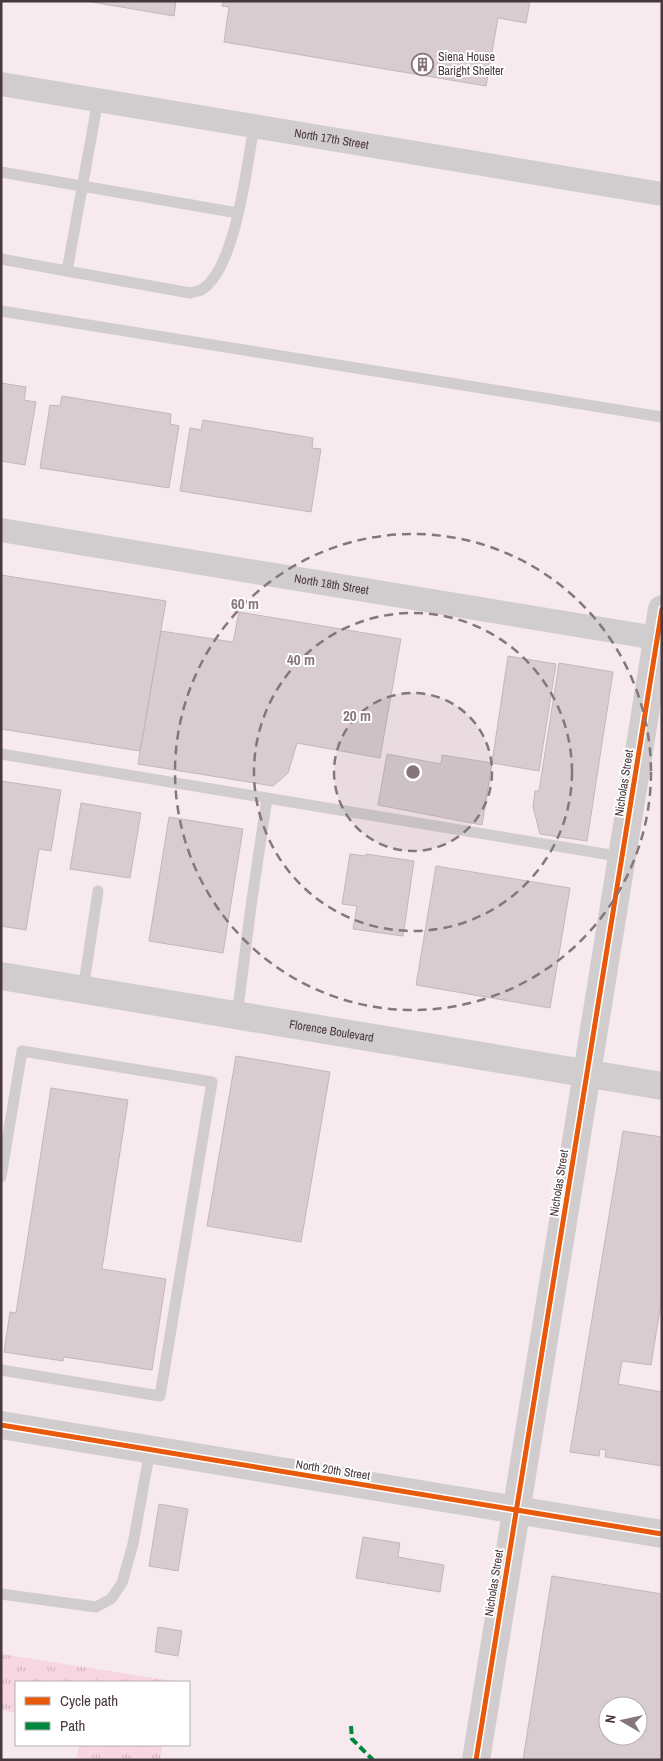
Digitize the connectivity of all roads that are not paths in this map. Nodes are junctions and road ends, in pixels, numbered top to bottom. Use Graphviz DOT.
graph roads {
  1 [pos="1,84"];
  2 [pos="98,100"];
  3 [pos="254,126"];
  4 [pos="1,172"];
  5 [pos="82,185"];
  6 [pos="662,194"];
  7 [pos="238,214"];
  8 [pos="1,259"];
  9 [pos="67,272"];
  10 [pos="1,311"];
  11 [pos="662,417"];
  12 [pos="1,530"];
  13 [pos="662,609"];
  14 [pos="659,638"];
  15 [pos="1,754"];
  16 [pos="268,798"];
  17 [pos="623,857"];
  18 [pos="98,892"];
  19 [pos="1,976"];
  20 [pos="83,990"];
  21 [pos="237,1016"];
  22 [pos="588,1074"];
  23 [pos="662,1086"];
  24 [pos="1,1177"];
  25 [pos="1,1370"];
  26 [pos="1,1425"];
  27 [pos="150,1450"];
  28 [pos="515,1510"];
  29 [pos="662,1534"];
  30 [pos="1,1594"];
  31 [pos="476,1760"];
  1 -- 2 [label="street, North 17th Street"];
  2 -- 3 [label="street, North 17th Street"];
  2 -- 5 [label="lane"];
  3 -- 6 [label="street, North 17th Street"];
  3 -- 7 [label="lane"];
  4 -- 5 [label="lane"];
  5 -- 7 [label="lane"];
  5 -- 9 [label="lane"];
  7 -- 9 [label="lane"];
  8 -- 9 [label="lane"];
  10 -- 11 [label="lane"];
  12 -- 14 [label="street, North 18th Street"];
  13 -- 14 [label="street, Nicholas Street"];
  14 -- 17 [label="street, Nicholas Street"];
  15 -- 16 [label="lane"];
  16 -- 17 [label="lane"];
  16 -- 21 [label="lane"];
  17 -- 22 [label="street, Nicholas Street"];
  18 -- 20 [label="lane"];
  19 -- 20 [label="street, Florence Boulevard"];
  20 -- 21 [label="street, Florence Boulevard"];
  21 -- 22 [label="street, Florence Boulevard"];
  22 -- 23 [label="street, Florence Boulevard"];
  22 -- 28 [label="street, Nicholas Street"];
  24 -- 25 [label="lane"];
  26 -- 27 [label="street, North 20th Street"];
  27 -- 28 [label="street, North 20th Street"];
  27 -- 30 [label="lane"];
  28 -- 29 [label="street, North 20th Street"];
  28 -- 31 [label="street, Nicholas Street"];
}
